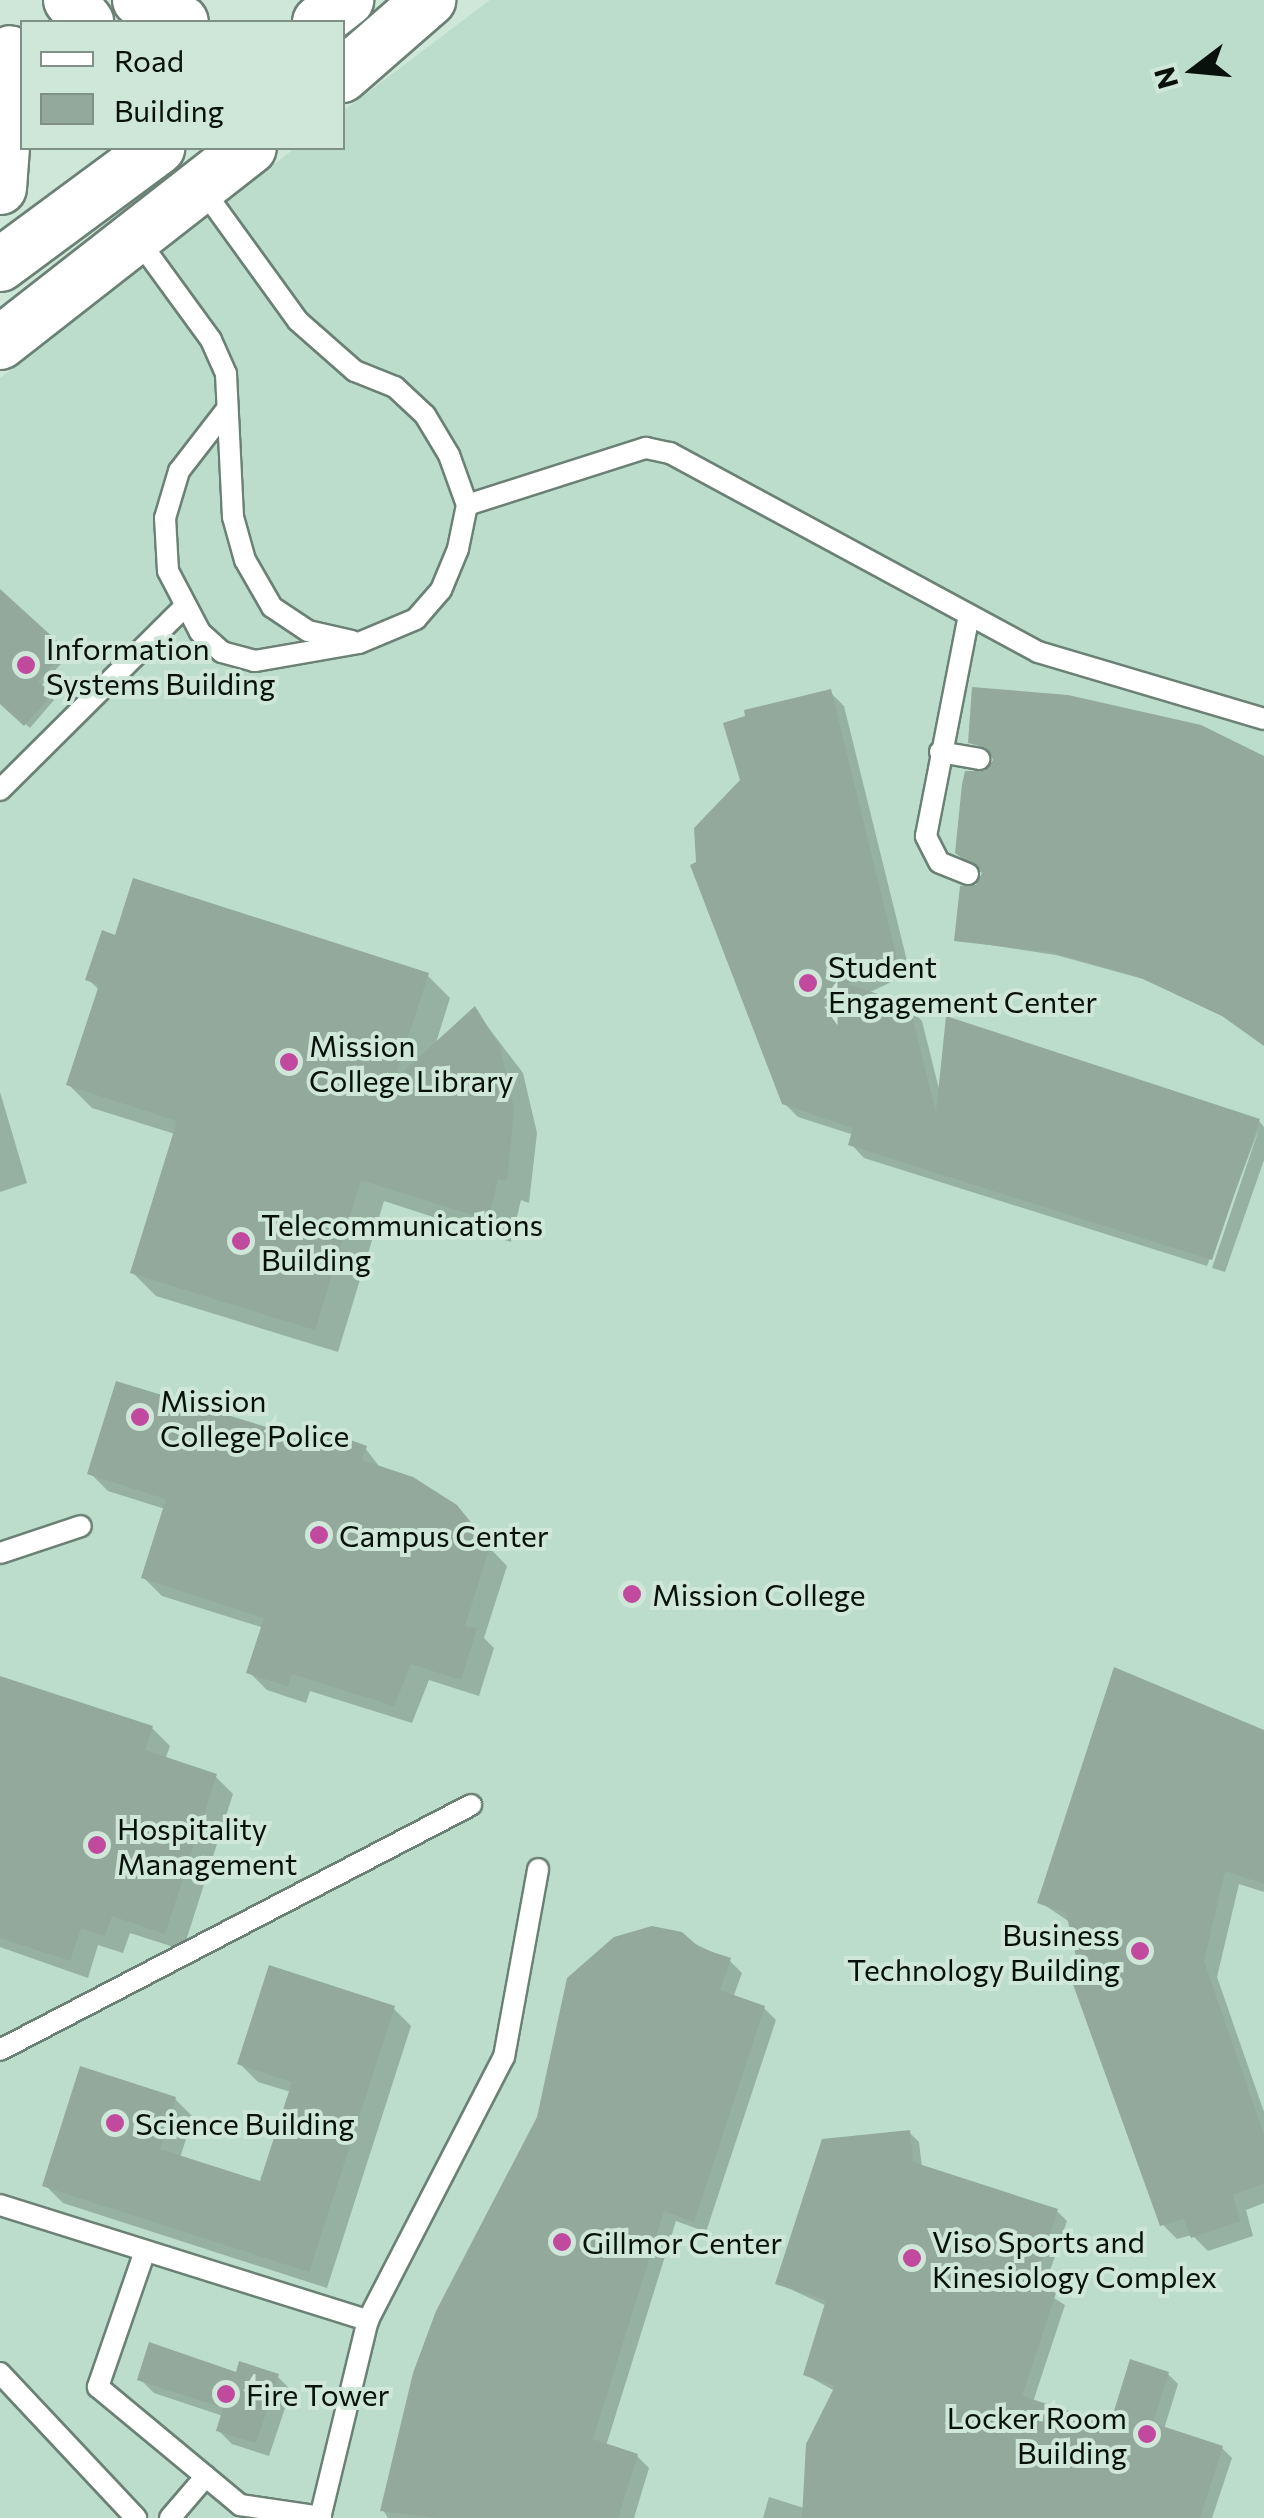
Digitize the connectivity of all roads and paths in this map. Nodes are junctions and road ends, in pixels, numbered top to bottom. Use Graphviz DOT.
graph roads {
  1 [pos="70,0"];
  2 [pos="140,0"];
  3 [pos="429,0"];
  4 [pos="85,20"];
  5 [pos="178,20"];
  6 [pos="11,54"];
  7 [pos="345,73"];
  8 [pos="151,150"];
  9 [pos="243,150"];
  10 [pos="188,166"];
  11 [pos="94,167"];
  12 [pos="0,188"];
  13 [pos="136,237"];
  14 [pos="0,266"];
  15 [pos="0,343"];
  16 [pos="227,409"];
  17 [pos="466,506"];
  18 [pos="182,608"];
  19 [pos="969,614"];
  20 [pos="359,643"];
  21 [pos="1264,719"];
  22 [pos="940,752"];
  23 [pos="980,758"];
  24 [pos="0,790"];
  25 [pos="968,874"];
  26 [pos="80,1526"];
  27 [pos="0,1553"];
  28 [pos="471,1805"];
  29 [pos="538,1869"];
  30 [pos="0,2050"];
  31 [pos="0,2206"];
  32 [pos="145,2251"];
  33 [pos="368,2320"];
  34 [pos="0,2373"];
  35 [pos="206,2476"];
  36 [pos="136,2518"];
  37 [pos="170,2518"];
  38 [pos="320,2518"];
  1 -- 4 [label="street"];
  2 -- 5 [label="street"];
  3 -- 7 [label="street"];
  6 -- 12 [label="street"];
  8 -- 11 [label="street"];
  9 -- 10 [label="street"];
  10 -- 13 [label="street"];
  10 -- 17 [label="lane"];
  11 -- 13 [label="street"];
  11 -- 14 [label="street"];
  13 -- 15 [label="street"];
  13 -- 16 [label="lane"];
  16 -- 18 [label="lane"];
  16 -- 20 [label="lane"];
  17 -- 19 [label="lane"];
  17 -- 20 [label="lane"];
  18 -- 20 [label="lane"];
  18 -- 24 [label="lane"];
  19 -- 21 [label="lane"];
  19 -- 22 [label="lane"];
  22 -- 23 [label="lane"];
  22 -- 25 [label="lane"];
  26 -- 27 [label="lane"];
  28 -- 30 [label="lane"];
  29 -- 33 [label="lane"];
  31 -- 32 [label="lane"];
  32 -- 33 [label="lane"];
  32 -- 35 [label="lane"];
  33 -- 38 [label="lane"];
  34 -- 36 [label="lane"];
  35 -- 37 [label="lane"];
  35 -- 38 [label="lane"];
}
